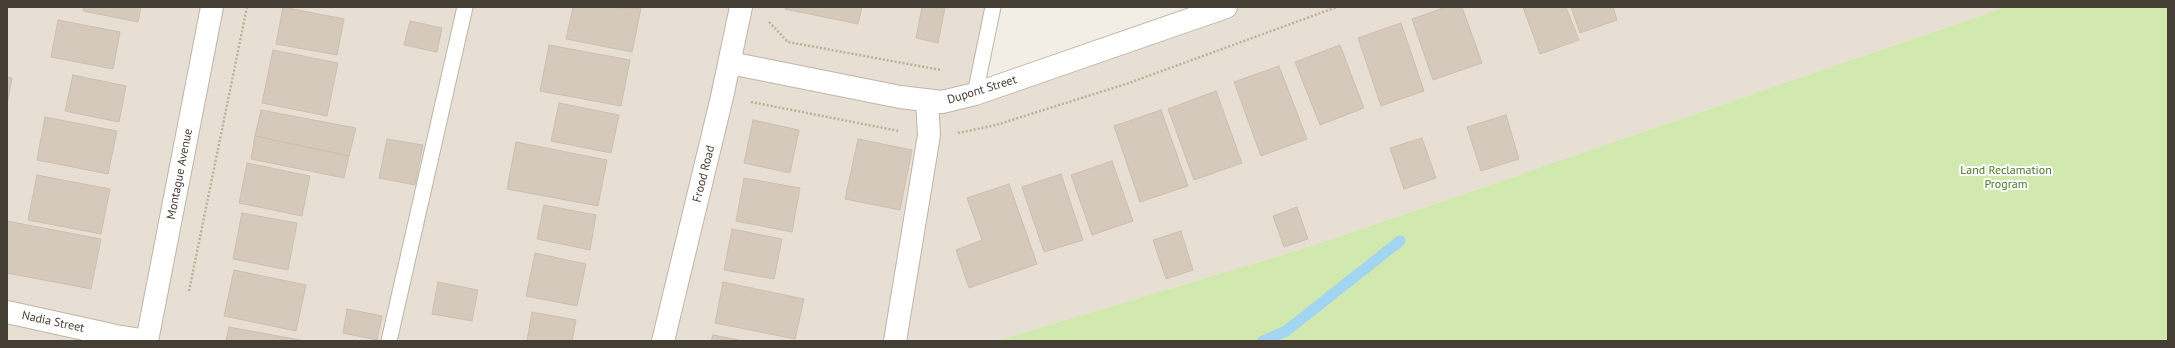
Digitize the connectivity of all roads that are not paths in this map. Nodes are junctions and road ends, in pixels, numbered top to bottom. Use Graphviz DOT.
graph roads {
  1 [pos="212,7"];
  2 [pos="465,7"];
  3 [pos="741,7"];
  4 [pos="993,7"];
  5 [pos="1226,7"];
  6 [pos="730,63"];
  7 [pos="975,94"];
  8 [pos="927,100"];
  9 [pos="7,312"];
  10 [pos="147,341"];
  11 [pos="389,341"];
  12 [pos="663,341"];
  13 [pos="896,341"];
  1 -- 10 [label="street, Montague Avenue"];
  2 -- 11 [label="lane"];
  3 -- 6 [label="street, Frood Road"];
  4 -- 7 [label="lane"];
  5 -- 7 [label="street, Dupont Street"];
  6 -- 8 [label="street, Dupont Street"];
  6 -- 12 [label="street, Frood Road"];
  7 -- 8 [label="street, Dupont Street"];
  8 -- 13 [label="street"];
  9 -- 10 [label="street, Nadia Street"];
}
